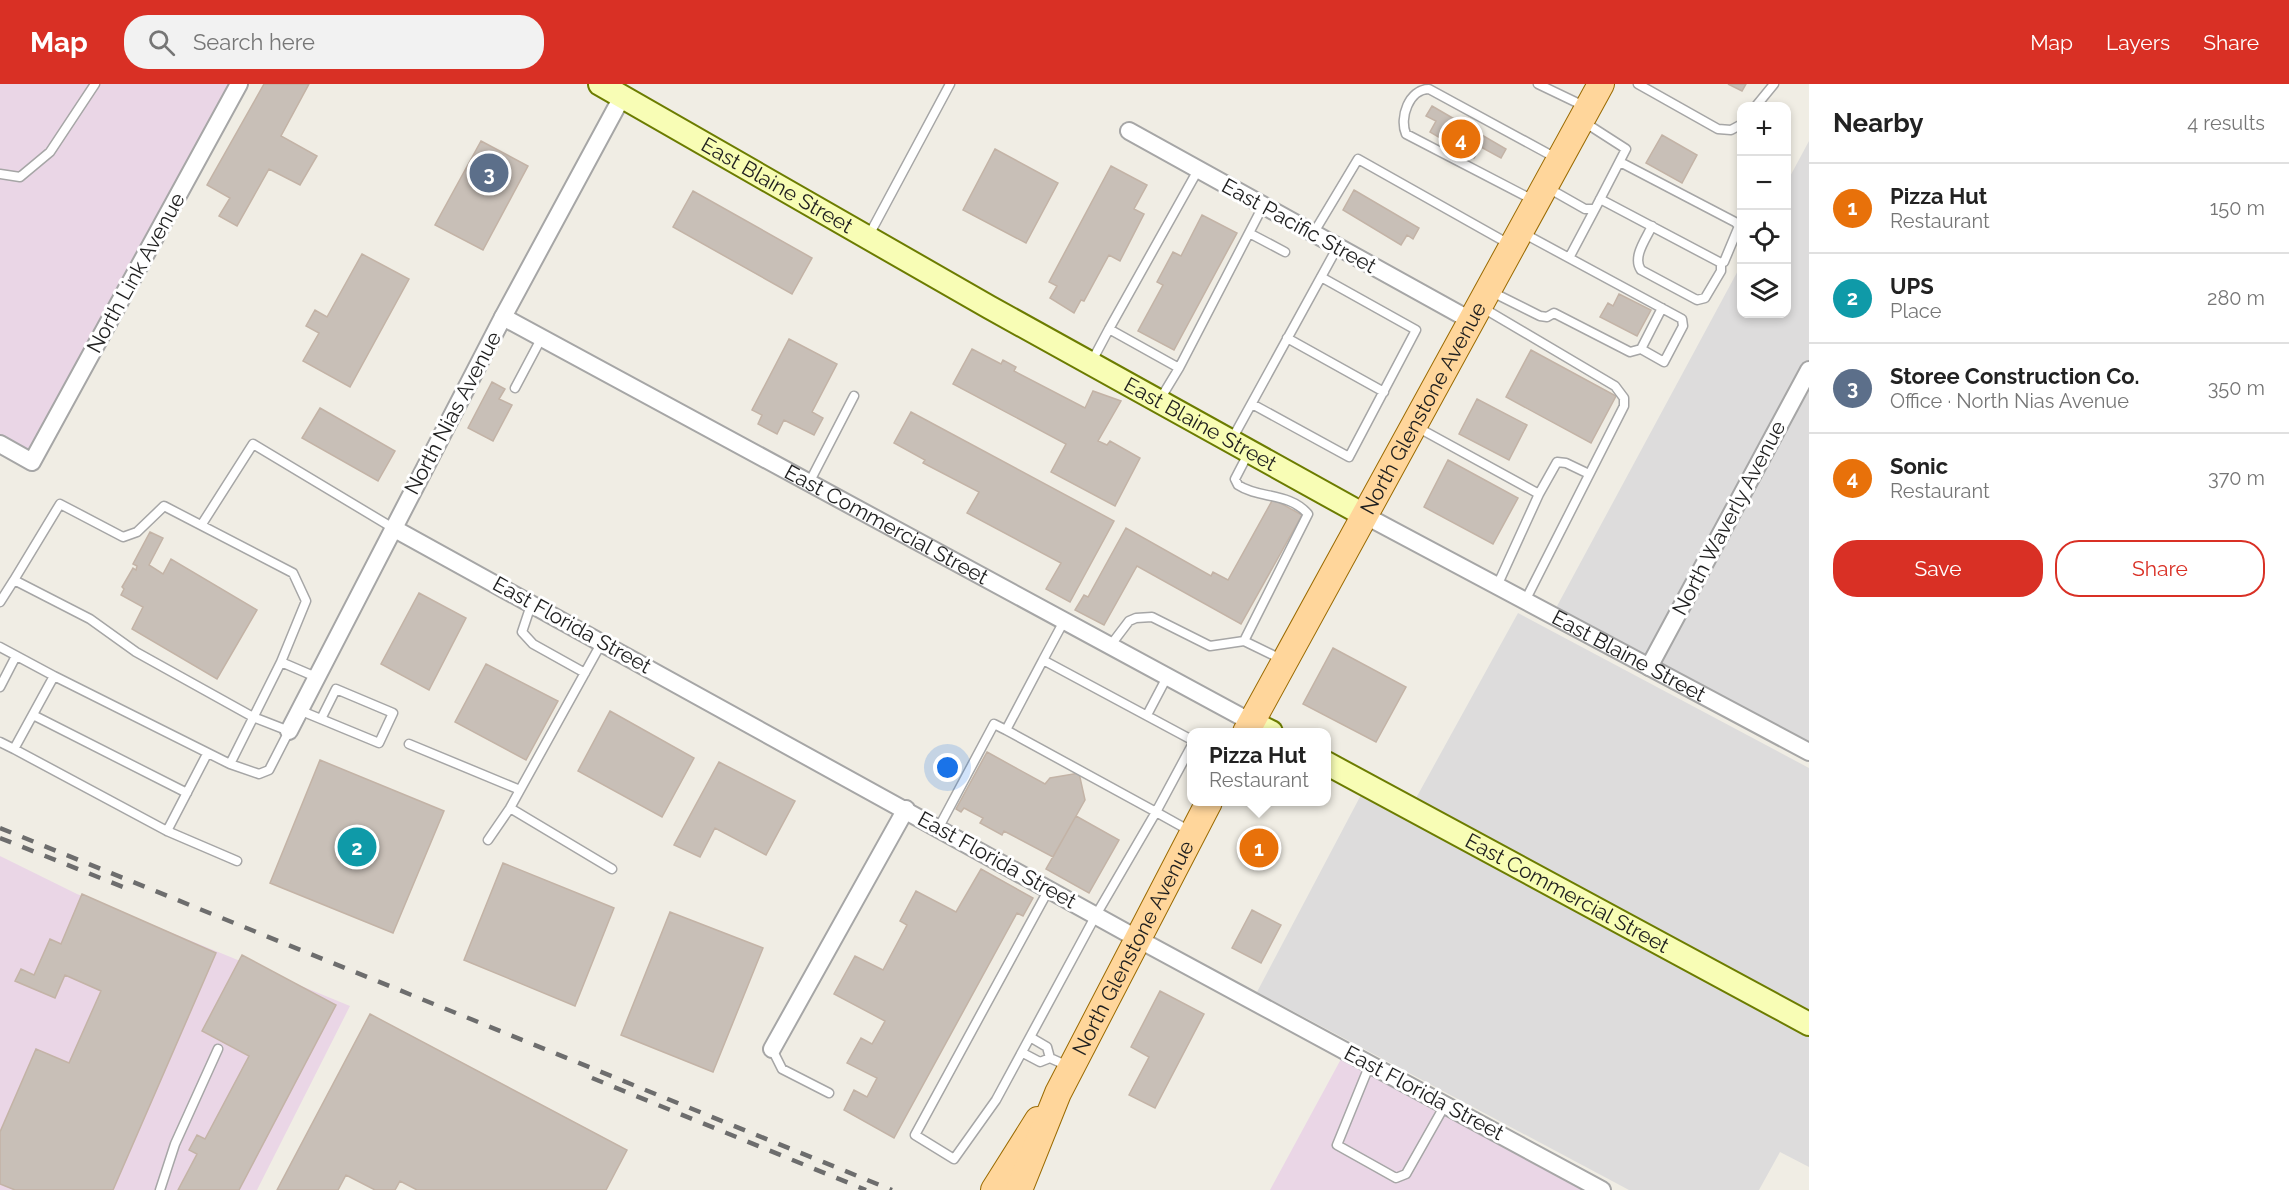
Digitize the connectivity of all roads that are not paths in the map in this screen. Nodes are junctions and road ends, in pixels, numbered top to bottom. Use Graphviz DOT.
graph roads {
  1 [pos="95,84"];
  2 [pos="239,84"];
  3 [pos="600,84"];
  4 [pos="950,84"];
  5 [pos="1538,84"];
  6 [pos="1601,84"];
  7 [pos="1638,84"];
  8 [pos="1774,84"];
  9 [pos="1552,87"];
  10 [pos="622,97"];
  11 [pos="1759,102"];
  12 [pos="1585,114"];
  13 [pos="1737,127"];
  14 [pos="1129,131"];
  15 [pos="1559,160"];
  16 [pos="1620,162"];
  17 [pos="1198,170"];
  18 [pos="0,174"];
  19 [pos="1540,194"];
  20 [pos="1600,199"];
  21 [pos="1263,206"];
  22 [pos="1595,208"];
  23 [pos="1652,226"];
  24 [pos="1249,233"];
  25 [pos="1313,234"];
  26 [pos="867,238"];
  27 [pos="1515,238"];
  28 [pos="1337,248"];
  29 [pos="1285,252"];
  30 [pos="1569,258"];
  31 [pos="1721,263"];
  32 [pos="1321,278"];
  33 [pos="1478,305"];
  34 [pos="1662,308"];
  35 [pos="503,317"];
  36 [pos="1109,329"];
  37 [pos="542,338"];
  38 [pos="1287,339"];
  39 [pos="1641,349"];
  40 [pos="1090,364"];
  41 [pos="1179,368"];
  42 [pos="1809,370"];
  43 [pos="515,388"];
  44 [pos="1384,392"];
  45 [pos="854,396"];
  46 [pos="1159,402"];
  47 [pos="1252,404"];
  48 [pos="1413,425"];
  49 [pos="0,444"];
  50 [pos="1240,447"];
  51 [pos="1589,474"];
  52 [pos="809,483"];
  53 [pos="1539,494"];
  54 [pos="1364,515"];
  55 [pos="202,524"];
  56 [pos="393,528"];
  57 [pos="14,580"];
  58 [pos="1497,586"];
  59 [pos="1525,601"];
  60 [pos="532,602"];
  61 [pos="0,603"];
  62 [pos="1064,621"];
  63 [pos="602,641"];
  64 [pos="1244,641"];
  65 [pos="1110,646"];
  66 [pos="0,647"];
  67 [pos="16,656"];
  68 [pos="1043,660"];
  69 [pos="1284,661"];
  70 [pos="280,662"];
  71 [pos="1649,667"];
  72 [pos="585,673"];
  73 [pos="54,676"];
  74 [pos="1167,677"];
  75 [pos="316,678"];
  76 [pos="0,687"];
  77 [pos="299,710"];
  78 [pos="33,715"];
  79 [pos="1147,715"];
  80 [pos="253,717"];
  81 [pos="321,719"];
  82 [pos="1254,728"];
  83 [pos="1256,728"];
  84 [pos="1006,730"];
  85 [pos="289,731"];
  86 [pos="1187,738"];
  87 [pos="0,742"];
  88 [pos="409,744"];
  89 [pos="14,749"];
  90 [pos="1809,752"];
  91 [pos="1187,753"];
  92 [pos="207,754"];
  93 [pos="230,764"];
  94 [pos="1331,766"];
  95 [pos="520,790"];
  96 [pos="187,793"];
  97 [pos="1206,806"];
  98 [pos="510,808"];
  99 [pos="906,808"];
  100 [pos="1156,812"];
  101 [pos="939,827"];
  102 [pos="167,831"];
  103 [pos="1193,832"];
  104 [pos="488,840"];
  105 [pos="237,861"];
  106 [pos="612,869"];
  107 [pos="1049,889"];
  108 [pos="1096,915"];
  109 [pos="1138,939"];
  110 [pos="1809,1024"];
  111 [pos="1030,1037"];
  112 [pos="218,1049"];
  113 [pos="772,1049"];
  114 [pos="1023,1053"];
  115 [pos="1061,1063"];
  116 [pos="1370,1064"];
  117 [pos="829,1093"];
  118 [pos="1058,1093"];
  119 [pos="1445,1105"];
  120 [pos="160,1190"];
  121 [pos="994,1190"];
  122 [pos="1019,1190"];
  123 [pos="1602,1190"];
  1 -- 18 [label="lane"];
  2 -- 49 [label="street, North Link Avenue"];
  3 -- 10 [label="street, East Blaine Street"];
  4 -- 26 [label="lane"];
  5 -- 9 [label="lane"];
  6 -- 12 [label="main road, North Glenstone Avenue"];
  7 -- 13 [label="lane"];
  8 -- 11 [label="lane"];
  9 -- 12 [label="lane"];
  10 -- 26 [label="street, East Blaine Street"];
  10 -- 35 [label="street, North Nias Avenue"];
  12 -- 15 [label="main road, North Glenstone Avenue"];
  12 -- 16 [label="lane"];
  14 -- 17 [label="street, East Pacific Street"];
  15 -- 19 [label="main road, North Glenstone Avenue"];
  15 -- 19 [label="lane"];
  16 -- 20 [label="lane"];
  16 -- 31 [label="lane"];
  17 -- 21 [label="street, East Pacific Street"];
  17 -- 36 [label="lane"];
  19 -- 22 [label="lane"];
  19 -- 27 [label="main road, North Glenstone Avenue"];
  20 -- 22 [label="lane"];
  20 -- 23 [label="lane"];
  21 -- 24 [label="lane"];
  21 -- 25 [label="street, East Pacific Street"];
  22 -- 30 [label="lane"];
  23 -- 31 [label="lane"];
  23 -- 31 [label="lane"];
  24 -- 29 [label="lane"];
  24 -- 41 [label="lane"];
  25 -- 27 [label="lane"];
  25 -- 28 [label="street, East Pacific Street"];
  26 -- 40 [label="street, East Blaine Street"];
  27 -- 30 [label="lane"];
  27 -- 33 [label="main road, North Glenstone Avenue"];
  28 -- 32 [label="lane"];
  28 -- 33 [label="street, East Pacific Street"];
  30 -- 34 [label="lane"];
  32 -- 38 [label="lane"];
  32 -- 44 [label="lane"];
  33 -- 39 [label="lane"];
  33 -- 48 [label="main road, North Glenstone Avenue"];
  33 -- 51 [label="lane"];
  34 -- 39 [label="lane"];
  34 -- 39 [label="lane"];
  35 -- 37 [label="street, East Commercial Street"];
  35 -- 56 [label="street, North Nias Avenue"];
  36 -- 40 [label="lane"];
  36 -- 41 [label="lane"];
  37 -- 43 [label="lane"];
  37 -- 52 [label="street, East Commercial Street"];
  38 -- 44 [label="lane"];
  38 -- 47 [label="lane"];
  40 -- 46 [label="street, East Blaine Street"];
  41 -- 46 [label="lane"];
  42 -- 71 [label="street, North Waverly Avenue"];
  44 -- 47 [label="lane"];
  45 -- 52 [label="lane"];
  46 -- 50 [label="street, East Blaine Street"];
  47 -- 50 [label="lane"];
  48 -- 53 [label="lane"];
  48 -- 54 [label="main road, North Glenstone Avenue"];
  50 -- 54 [label="street, East Blaine Street"];
  50 -- 64 [label="lane"];
  51 -- 53 [label="lane"];
  51 -- 59 [label="lane"];
  52 -- 62 [label="street, East Commercial Street"];
  53 -- 58 [label="lane"];
  54 -- 58 [label="street, East Blaine Street"];
  54 -- 69 [label="main road, North Glenstone Avenue"];
  55 -- 56 [label="lane"];
  55 -- 57 [label="lane"];
  55 -- 70 [label="lane"];
  56 -- 60 [label="street, East Florida Street"];
  56 -- 75 [label="street, North Nias Avenue"];
  57 -- 61 [label="lane"];
  57 -- 80 [label="lane"];
  58 -- 59 [label="street, East Blaine Street"];
  59 -- 71 [label="street, East Blaine Street"];
  60 -- 63 [label="street, East Florida Street"];
  60 -- 72 [label="lane"];
  62 -- 65 [label="street, East Commercial Street"];
  62 -- 68 [label="lane"];
  63 -- 72 [label="lane"];
  63 -- 99 [label="street, East Florida Street"];
  64 -- 65 [label="lane"];
  64 -- 69 [label="lane"];
  65 -- 74 [label="street, East Commercial Street"];
  66 -- 67 [label="lane"];
  67 -- 73 [label="lane"];
  67 -- 76 [label="lane"];
  68 -- 79 [label="lane"];
  68 -- 84 [label="lane"];
  69 -- 83 [label="main road, North Glenstone Avenue"];
  70 -- 75 [label="lane"];
  70 -- 80 [label="lane"];
  71 -- 90 [label="street, East Blaine Street"];
  72 -- 95 [label="lane"];
  73 -- 78 [label="lane"];
  73 -- 92 [label="lane"];
  74 -- 79 [label="lane"];
  74 -- 82 [label="street, East Commercial Street"];
  75 -- 77 [label="street, North Nias Avenue"];
  77 -- 81 [label="lane"];
  77 -- 85 [label="street, North Nias Avenue"];
  78 -- 89 [label="lane"];
  78 -- 96 [label="lane"];
  79 -- 86 [label="lane"];
  80 -- 85 [label="lane"];
  80 -- 93 [label="lane"];
  81 -- 81 [label="lane"];
  84 -- 100 [label="lane"];
  84 -- 101 [label="lane"];
  85 -- 93 [label="lane"];
  87 -- 89 [label="lane"];
  88 -- 95 [label="lane"];
  89 -- 102 [label="lane"];
  91 -- 100 [label="lane"];
  92 -- 93 [label="lane"];
  92 -- 96 [label="lane"];
  94 -- 110 [label="street, East Commercial Street"];
  95 -- 98 [label="lane"];
  96 -- 102 [label="lane"];
  97 -- 103 [label="main road, North Glenstone Avenue"];
  98 -- 104 [label="lane"];
  98 -- 106 [label="lane"];
  99 -- 101 [label="street, East Florida Street"];
  99 -- 113 [label="street"];
  100 -- 103 [label="lane"];
  100 -- 108 [label="lane"];
  101 -- 107 [label="street, East Florida Street"];
  102 -- 105 [label="lane"];
  103 -- 109 [label="main road, North Glenstone Avenue"];
  107 -- 108 [label="street, East Florida Street"];
  107 -- 114 [label="lane"];
  108 -- 109 [label="street, East Florida Street"];
  108 -- 111 [label="lane"];
  109 -- 115 [label="main road, North Glenstone Avenue"];
  109 -- 116 [label="street, East Florida Street"];
  111 -- 114 [label="lane"];
  111 -- 115 [label="lane"];
  112 -- 120 [label="lane"];
  113 -- 117 [label="lane"];
  114 -- 115 [label="lane"];
  115 -- 118 [label="main road, North Glenstone Avenue"];
  116 -- 119 [label="street, East Florida Street"];
  116 -- 119 [label="lane"];
  118 -- 121 [label="main road, North Glenstone Avenue"];
  118 -- 122 [label="main road, North Glenstone Avenue"];
  119 -- 123 [label="street, East Florida Street"];
}
